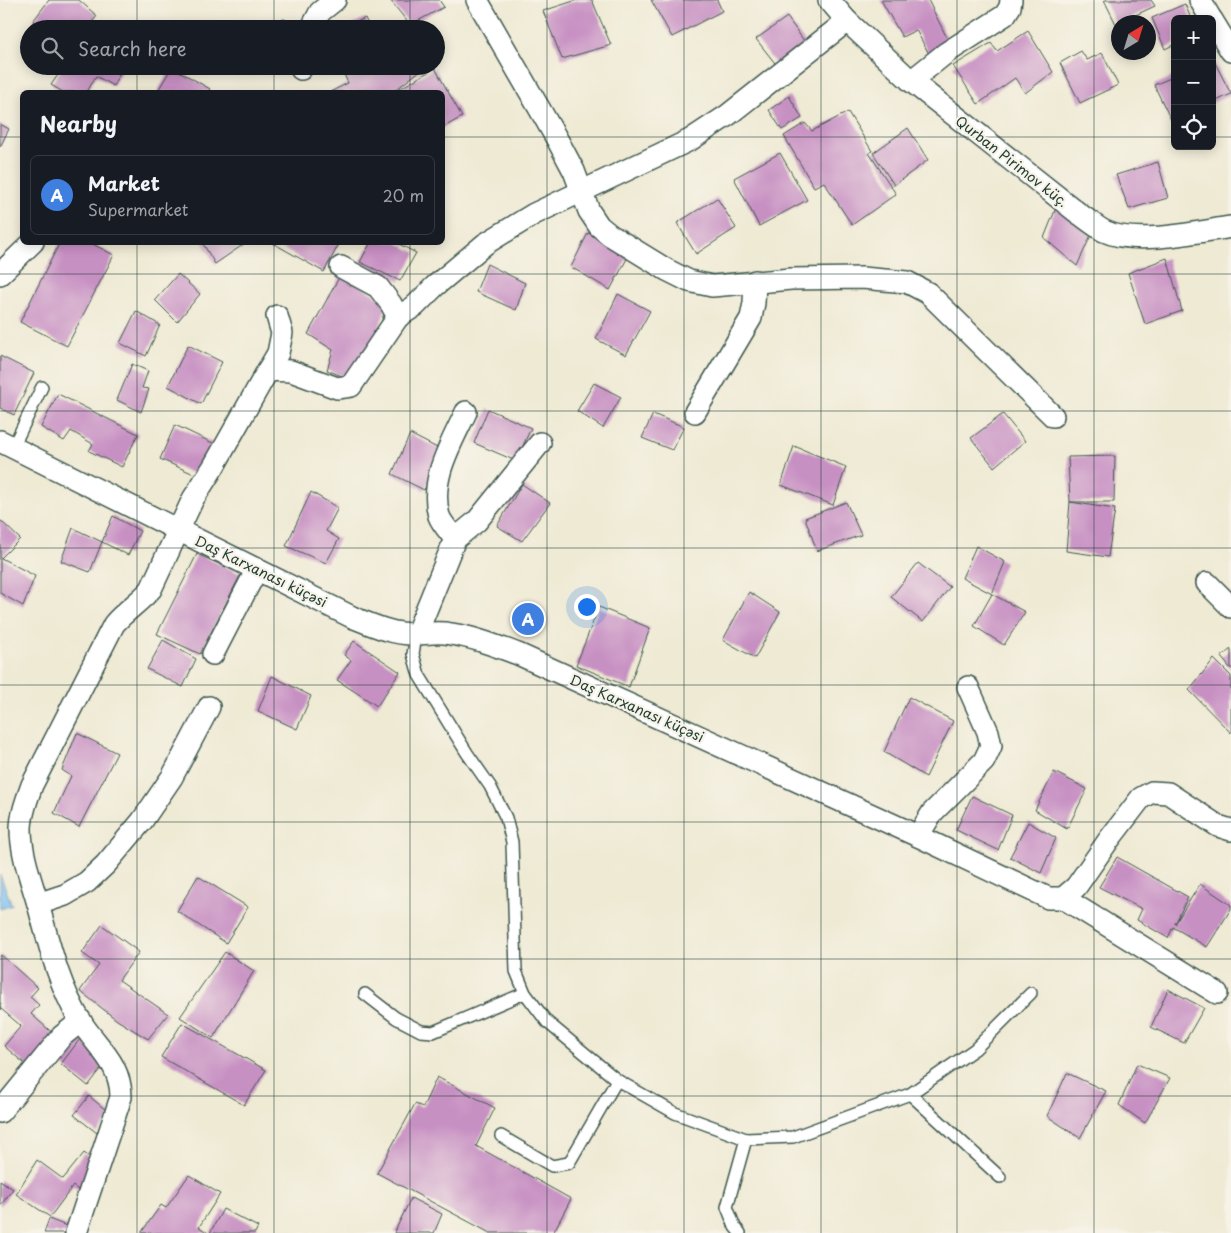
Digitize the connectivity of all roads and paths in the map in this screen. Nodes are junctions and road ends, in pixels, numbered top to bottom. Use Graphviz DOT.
graph roads {
  1 [pos="335,0"];
  2 [pos="477,0"];
  3 [pos="829,0"];
  4 [pos="1011,0"];
  5 [pos="1200,0"];
  6 [pos="1209,15"];
  7 [pos="316,20"];
  8 [pos="848,21"];
  9 [pos="1216,27"];
  10 [pos="1231,51"];
  11 [pos="911,81"];
  12 [pos="582,192"];
  13 [pos="1231,227"];
  14 [pos="29,245"];
  15 [pos="341,267"];
  16 [pos="0,274"];
  17 [pos="755,282"];
  18 [pos="277,316"];
  19 [pos="398,317"];
  20 [pos="268,370"];
  21 [pos="42,387"];
  22 [pos="466,412"];
  23 [pos="695,412"];
  24 [pos="1053,416"];
  25 [pos="540,442"];
  26 [pos="7,444"];
  27 [pos="178,530"];
  28 [pos="455,539"];
  29 [pos="257,569"];
  30 [pos="1208,583"];
  31 [pos="1231,607"];
  32 [pos="416,634"];
  33 [pos="213,654"];
  34 [pos="968,687"];
  35 [pos="209,708"];
  36 [pos="1231,830"];
  37 [pos="918,836"];
  38 [pos="1063,898"];
  39 [pos="38,904"];
  40 [pos="1217,992"];
  41 [pos="524,993"];
  42 [pos="1031,993"];
  43 [pos="365,994"];
  44 [pos="81,1021"];
  45 [pos="617,1080"];
  46 [pos="910,1094"];
  47 [pos="0,1112"];
  48 [pos="501,1136"];
  49 [pos="746,1140"];
  50 [pos="1000,1177"];
  51 [pos="76,1233"];
  52 [pos="740,1233"];
  1 -- 7 [label="street"];
  2 -- 12 [label="street"];
  3 -- 8 [label="street, Qurban Pirimov küç."];
  4 -- 11 [label="street"];
  5 -- 6 [label="street"];
  8 -- 11 [label="street, Qurban Pirimov küç."];
  8 -- 12 [label="street"];
  9 -- 10 [label="street"];
  11 -- 13 [label="street, Qurban Pirimov küç."];
  12 -- 17 [label="street"];
  12 -- 19 [label="street"];
  14 -- 16 [label="street"];
  15 -- 19 [label="street"];
  17 -- 23 [label="street"];
  17 -- 24 [label="street"];
  18 -- 20 [label="street"];
  19 -- 20 [label="street"];
  20 -- 27 [label="street"];
  21 -- 26 [label="lane"];
  22 -- 28 [label="street"];
  25 -- 28 [label="street"];
  26 -- 27 [label="street, Daş Karxanası küçəsi"];
  27 -- 29 [label="street, Daş Karxanası küçəsi"];
  27 -- 39 [label="street"];
  28 -- 32 [label="street"];
  29 -- 32 [label="street, Daş Karxanası küçəsi"];
  29 -- 33 [label="street"];
  30 -- 31 [label="street"];
  32 -- 37 [label="street, Daş Karxanası küçəsi"];
  32 -- 41 [label="lane"];
  34 -- 37 [label="street"];
  35 -- 39 [label="street"];
  36 -- 38 [label="street"];
  37 -- 38 [label="street, Daş Karxanası küçəsi"];
  38 -- 40 [label="street"];
  39 -- 44 [label="street"];
  41 -- 43 [label="lane"];
  41 -- 45 [label="lane"];
  42 -- 46 [label="lane"];
  44 -- 47 [label="street"];
  44 -- 51 [label="street"];
  45 -- 48 [label="lane"];
  45 -- 49 [label="lane"];
  46 -- 49 [label="lane"];
  46 -- 50 [label="lane"];
  49 -- 52 [label="lane"];
}
